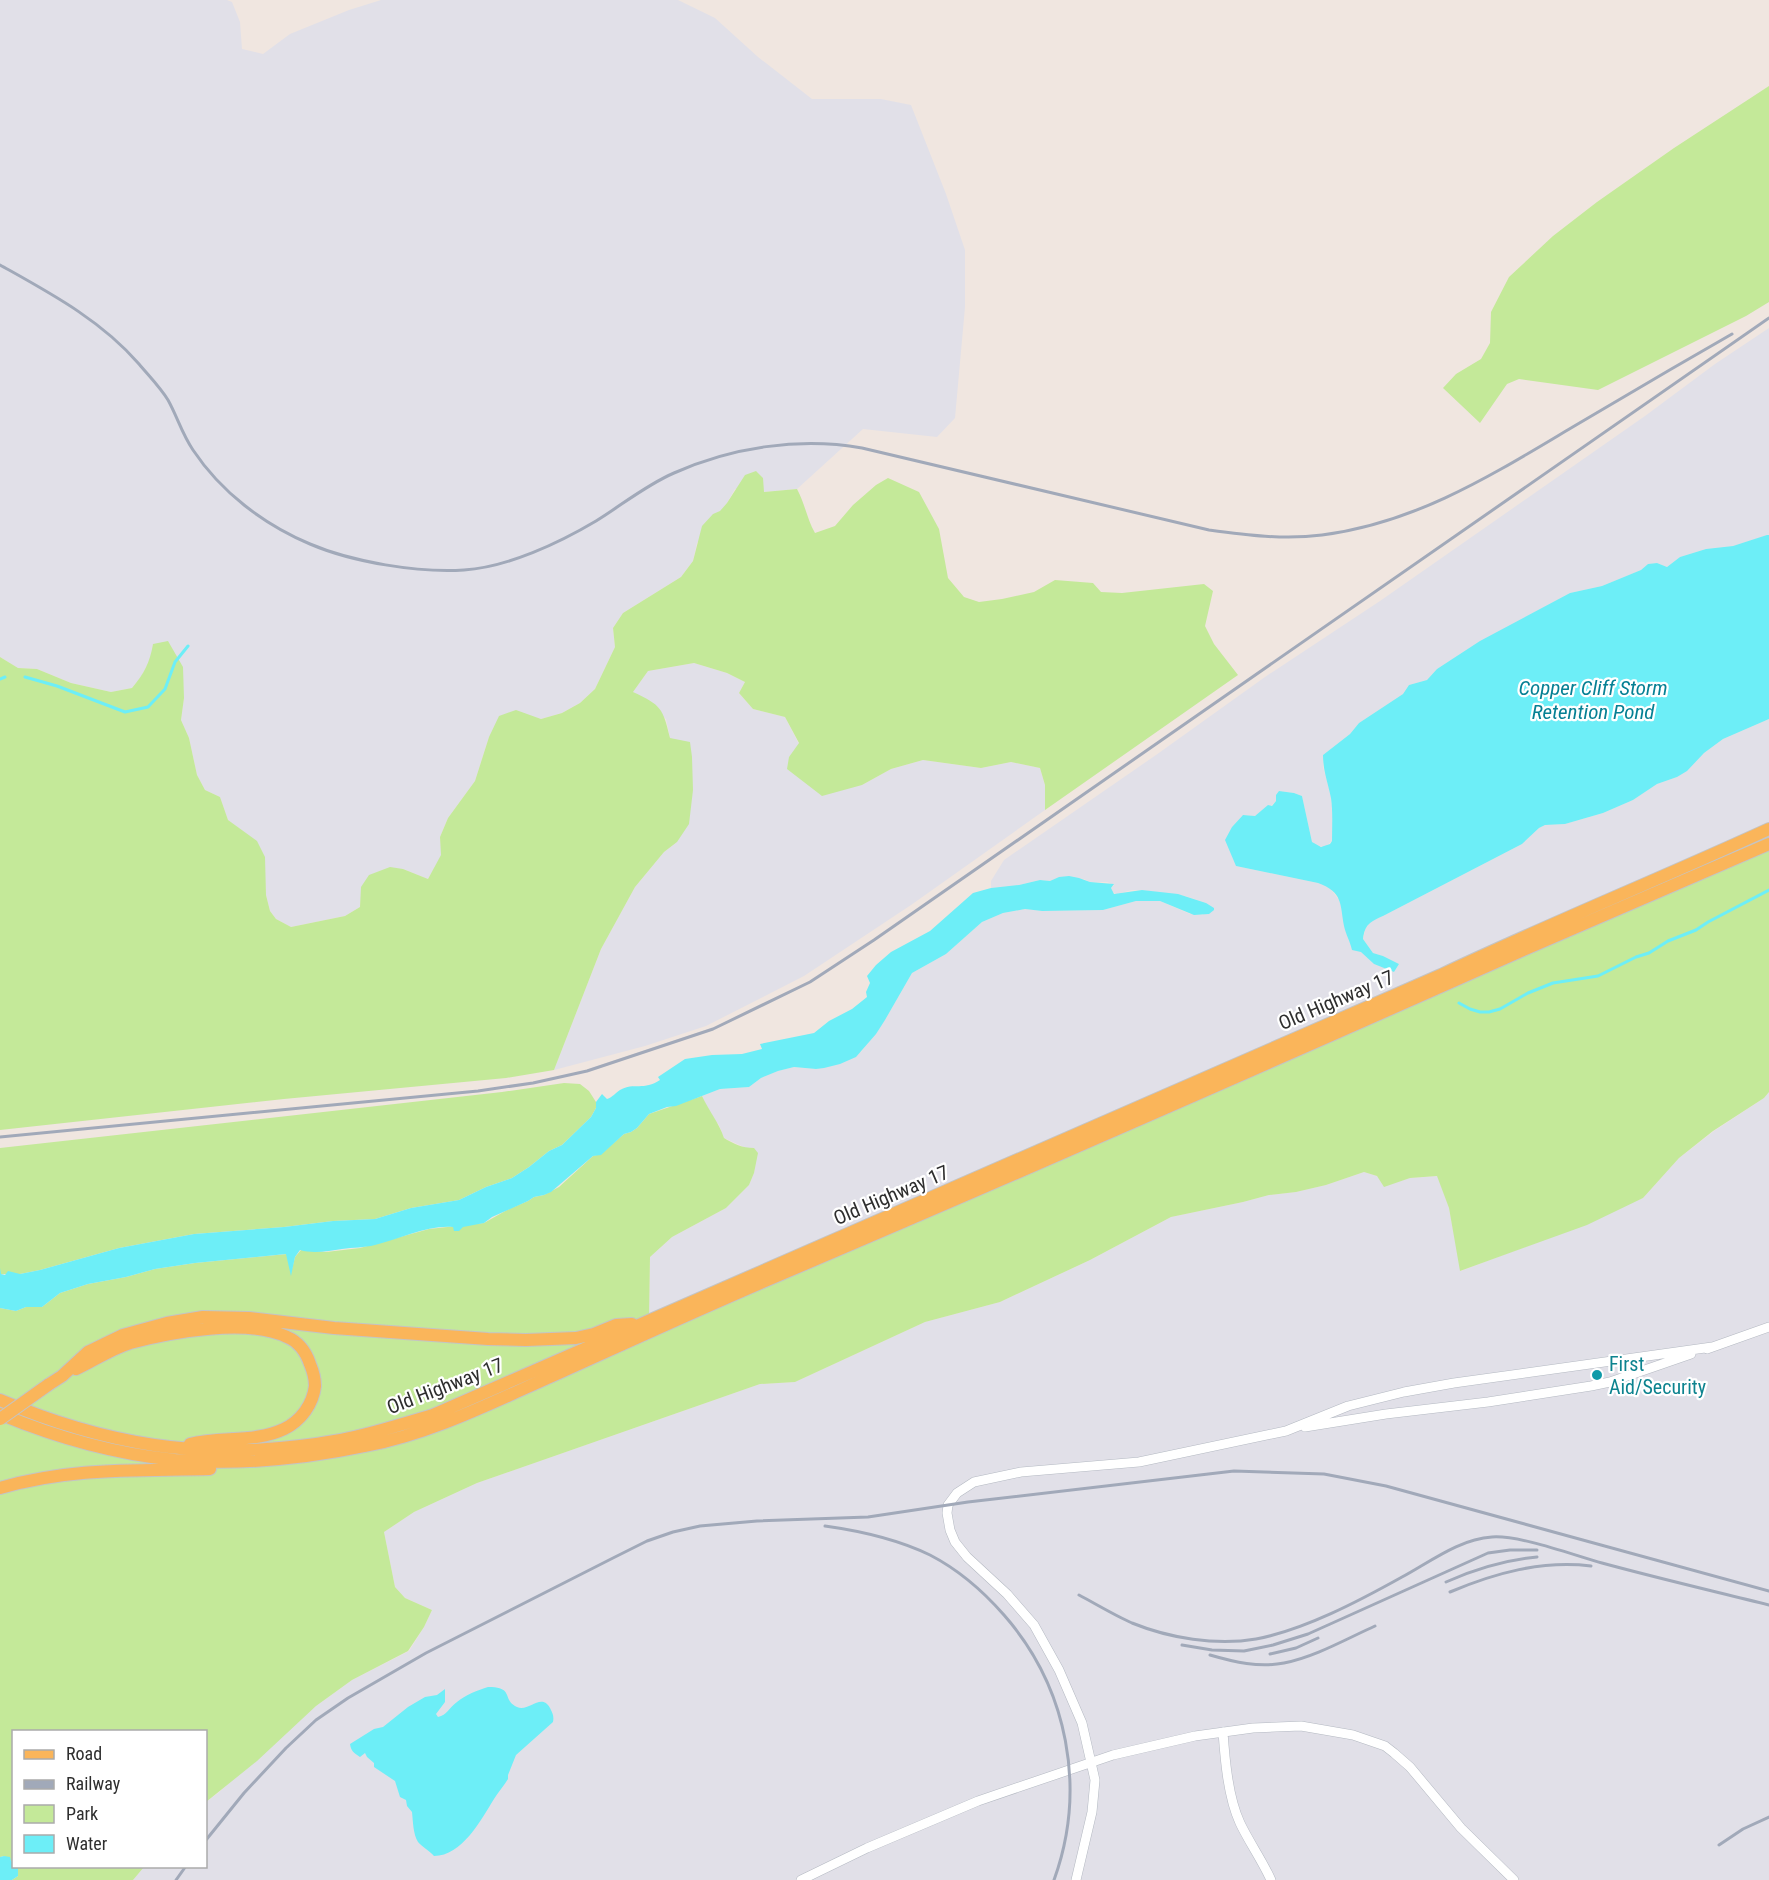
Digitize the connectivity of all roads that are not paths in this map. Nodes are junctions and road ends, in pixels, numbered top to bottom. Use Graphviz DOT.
graph roads {
  1 [pos="1769,829"];
  2 [pos="1769,844"];
  3 [pos="645,1322"];
  4 [pos="1769,1327"];
  5 [pos="1712,1347"];
  6 [pos="62,1376"];
  7 [pos="0,1400"];
  8 [pos="0,1414"];
  9 [pos="0,1419"];
  10 [pos="1286,1431"];
  11 [pos="179,1447"];
  12 [pos="233,1461"];
  13 [pos="0,1488"];
  14 [pos="1223,1732"];
  15 [pos="1092,1762"];
  16 [pos="801,1880"];
  17 [pos="1076,1880"];
  18 [pos="1271,1880"];
  19 [pos="1514,1880"];
  1 -- 3 [label="main road, Old Highway 17"];
  2 -- 12 [label="main road, Old Highway 17"];
  3 -- 6 [label="main road"];
  3 -- 11 [label="main road, Old Highway 17"];
  4 -- 5 [label="street"];
  5 -- 10 [label="street"];
  5 -- 10 [label="street"];
  6 -- 9 [label="main road, bridge"];
  6 -- 11 [label="main road"];
  7 -- 11 [label="main road, Old Highway 17"];
  8 -- 12 [label="main road, Old Highway 17"];
  10 -- 15 [label="street"];
  12 -- 13 [label="main road"];
  14 -- 15 [label="street"];
  14 -- 18 [label="street"];
  14 -- 19 [label="street"];
  15 -- 16 [label="street"];
  15 -- 17 [label="street"];
}
